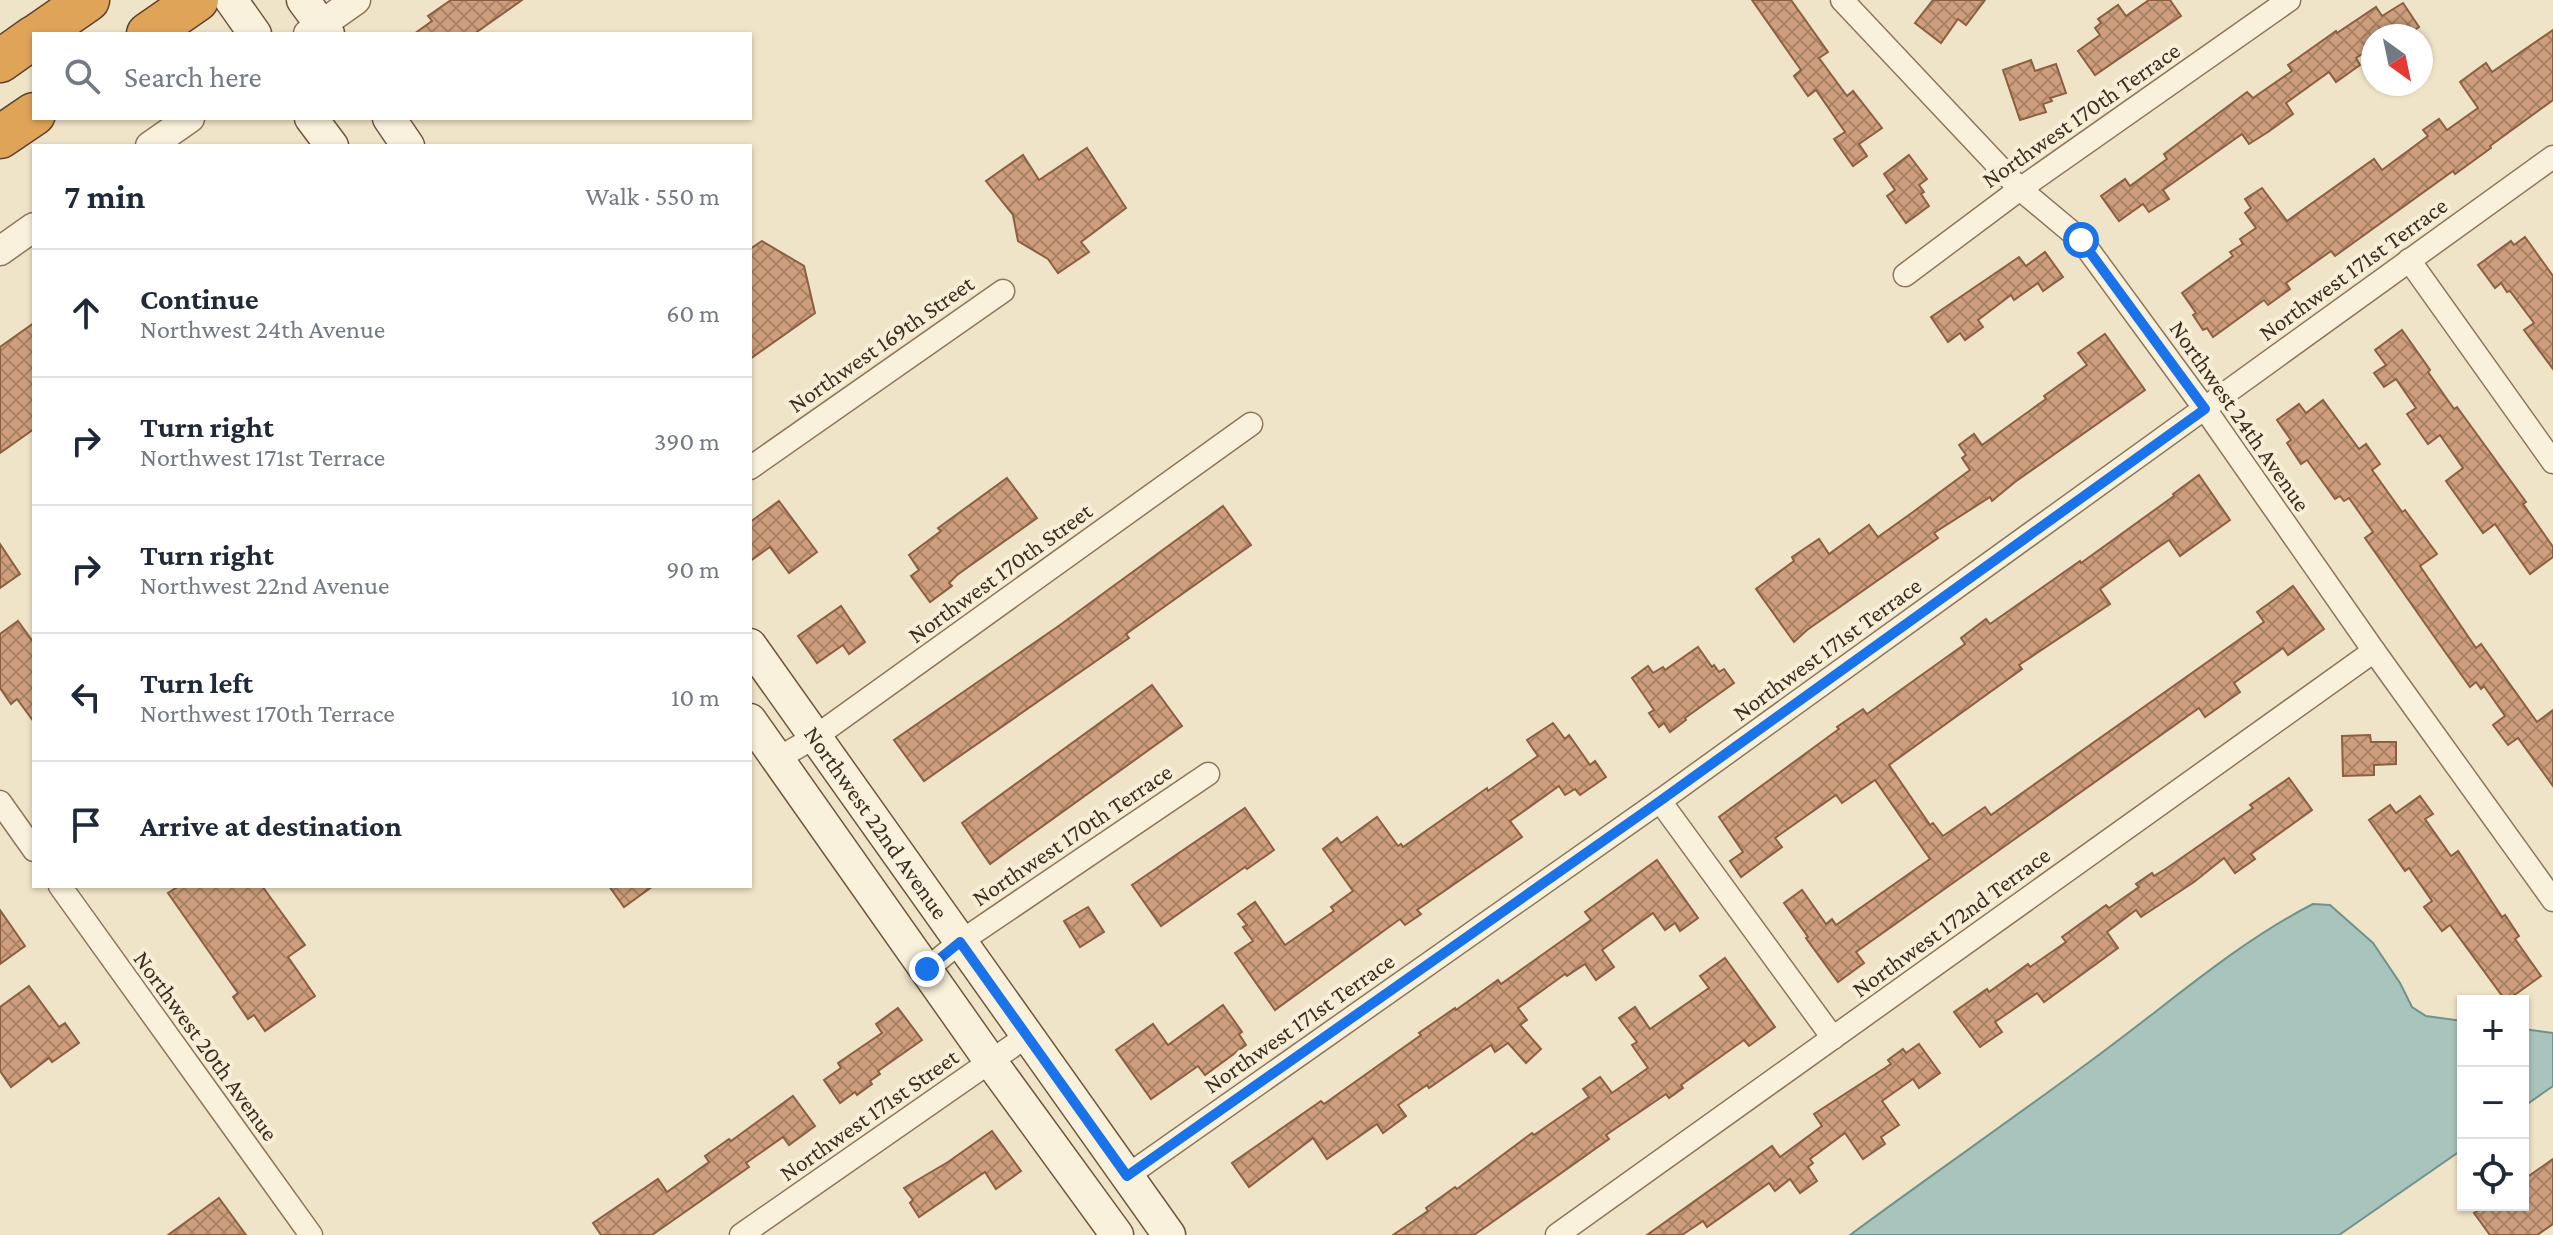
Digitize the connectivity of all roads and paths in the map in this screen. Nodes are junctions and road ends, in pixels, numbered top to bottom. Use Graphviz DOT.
graph roads {
  1 [pos="88,0"];
  2 [pos="197,0"];
  3 [pos="231,0"];
  4 [pos="356,0"];
  5 [pos="2289,0"];
  6 [pos="1847,2"];
  7 [pos="315,23"];
  8 [pos="42,32"];
  9 [pos="151,32"];
  10 [pos="254,32"];
  11 [pos="32,38"];
  12 [pos="0,61"];
  13 [pos="32,115"];
  14 [pos="187,120"];
  15 [pos="312,120"];
  16 [pos="390,120"];
  17 [pos="0,137"];
  18 [pos="153,144"];
  19 [pos="330,144"];
  20 [pos="407,144"];
  21 [pos="2553,157"];
  22 [pos="2020,189"];
  23 [pos="32,228"];
  24 [pos="0,251"];
  25 [pos="2409,260"];
  26 [pos="1905,275"];
  27 [pos="1003,291"];
  28 [pos="2205,409"];
  29 [pos="1251,424"];
  30 [pos="2553,462"];
  31 [pos="752,467"];
  32 [pos="752,648"];
  33 [pos="2374,651"];
  34 [pos="752,723"];
  35 [pos="815,737"];
  36 [pos="777,759"];
  37 [pos="1208,774"];
  38 [pos="1660,801"];
  39 [pos="0,802"];
  40 [pos="32,847"];
  41 [pos="61,888"];
  42 [pos="2553,900"];
  43 [pos="960,942"];
  44 [pos="927,969"];
  45 [pos="1027,1036"];
  46 [pos="1833,1038"];
  47 [pos="991,1062"];
  48 [pos="1127,1176"];
  49 [pos="311,1235"];
  50 [pos="741,1235"];
  51 [pos="1117,1235"];
  52 [pos="1169,1235"];
  53 [pos="1557,1235"];
  1 -- 8 [label="highway"];
  2 -- 9 [label="highway"];
  3 -- 10 [label="main road"];
  4 -- 7 [label="street"];
  5 -- 22 [label="street, Northwest 170th Terrace"];
  6 -- 22 [label="street, Northwest 24th Avenue"];
  11 -- 12 [label="highway"];
  13 -- 17 [label="highway"];
  14 -- 18 [label="street"];
  15 -- 19 [label="main road"];
  16 -- 20 [label="main road"];
  21 -- 25 [label="street, Northwest 171st Terrace"];
  22 -- 26 [label="street, Northwest 170th Terrace"];
  22 -- 28 [label="street, Northwest 24th Avenue"];
  23 -- 24 [label="street"];
  25 -- 28 [label="street, Northwest 171st Terrace"];
  25 -- 30 [label="street"];
  27 -- 31 [label="street, Northwest 169th Street"];
  28 -- 33 [label="street, Northwest 24th Avenue"];
  28 -- 38 [label="street, Northwest 171st Terrace"];
  29 -- 35 [label="street, Northwest 170th Street"];
  32 -- 35 [label="main road, Northwest 22nd Avenue"];
  33 -- 42 [label="street, Northwest 24th Avenue"];
  33 -- 46 [label="street, Northwest 172nd Terrace"];
  34 -- 36 [label="main road, Northwest 22nd Avenue"];
  35 -- 36 [label="street, Northwest 170th Street"];
  35 -- 43 [label="main road, Northwest 22nd Avenue"];
  36 -- 44 [label="main road, Northwest 22nd Avenue"];
  37 -- 43 [label="street, Northwest 170th Terrace"];
  38 -- 46 [label="street"];
  38 -- 48 [label="street, Northwest 171st Terrace"];
  39 -- 40 [label="street"];
  41 -- 49 [label="street, Northwest 20th Avenue"];
  43 -- 44 [label="street, Northwest 170th Terrace"];
  43 -- 45 [label="main road, Northwest 22nd Avenue"];
  44 -- 47 [label="main road, Northwest 22nd Avenue"];
  45 -- 47 [label="street, Northwest 171st Street"];
  45 -- 48 [label="main road, Northwest 22nd Avenue"];
  46 -- 53 [label="street, Northwest 172nd Terrace"];
  47 -- 50 [label="street, Northwest 171st Street"];
  47 -- 51 [label="main road, Northwest 22nd Avenue"];
  48 -- 52 [label="main road, Northwest 22nd Avenue"];
}
